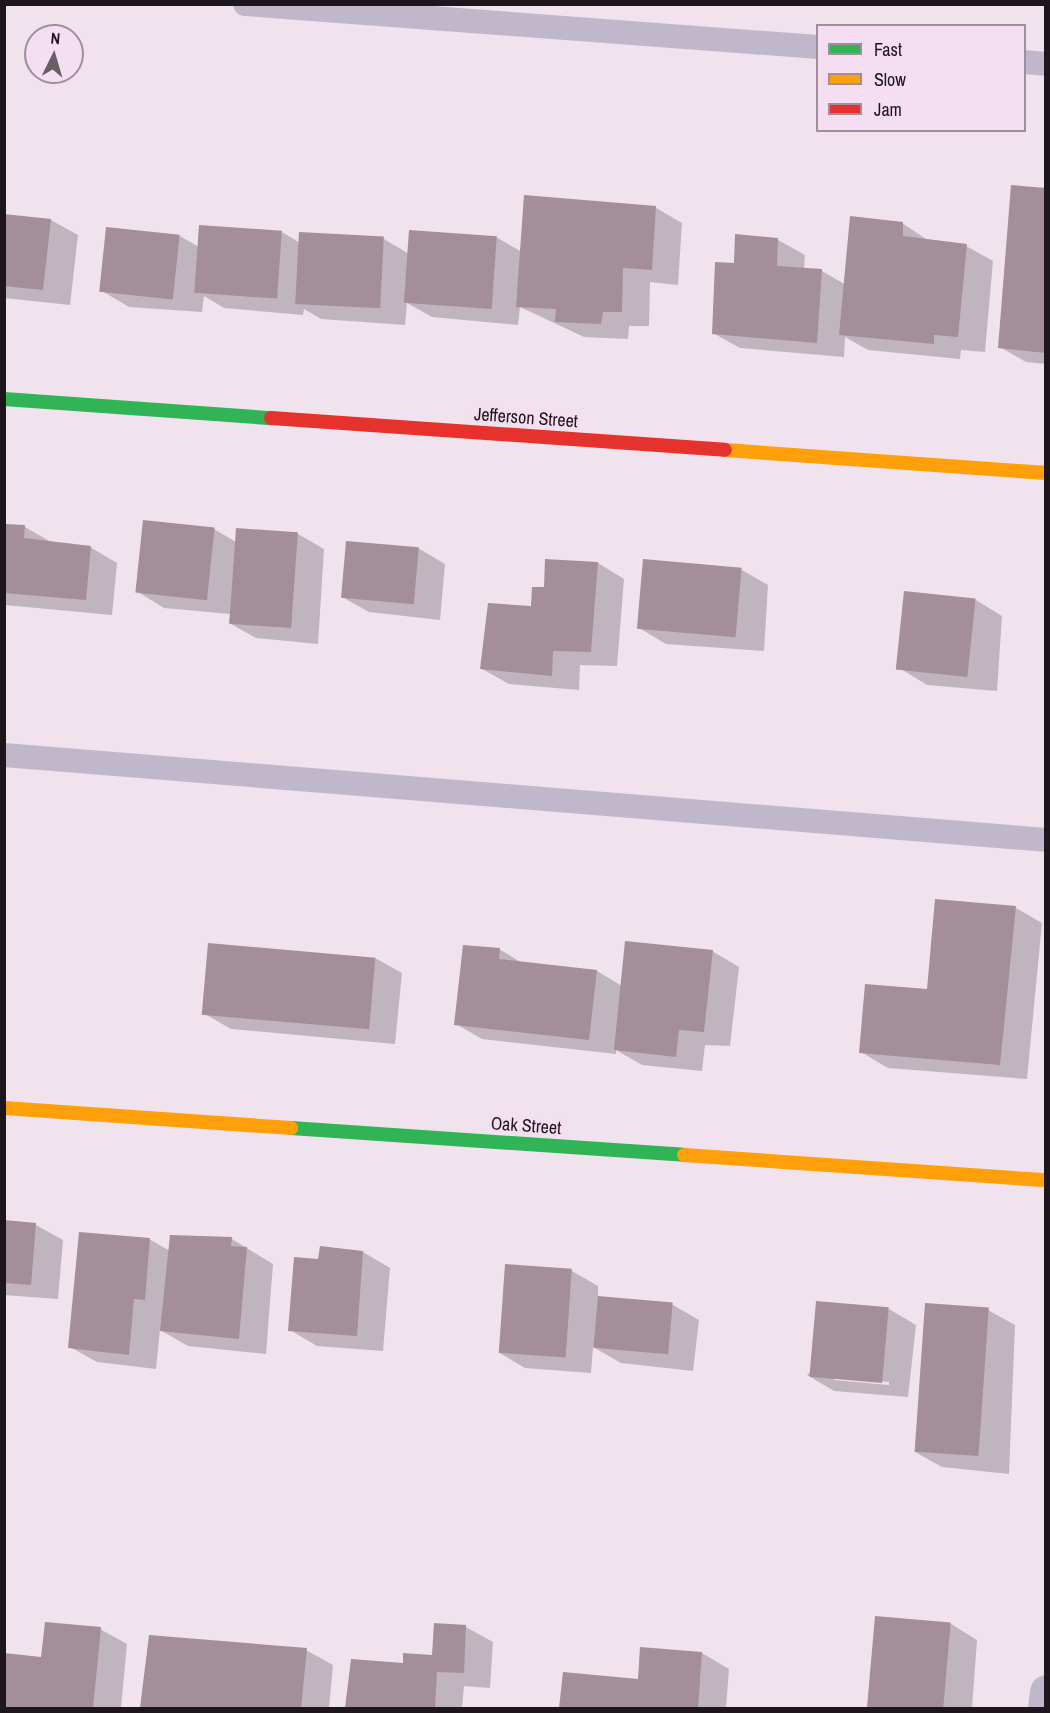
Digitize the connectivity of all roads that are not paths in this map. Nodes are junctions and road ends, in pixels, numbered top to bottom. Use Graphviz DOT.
graph roads {
  1 [pos="245,4"];
  2 [pos="816,47"];
  3 [pos="1026,62"];
  4 [pos="1046,64"];
  5 [pos="4,399"];
  6 [pos="1046,473"];
  7 [pos="4,756"];
  8 [pos="1046,840"];
  9 [pos="4,1108"];
  10 [pos="1046,1180"];
  11 [pos="1046,1691"];
  12 [pos="1044,1708"];
  1 -- 2 [label="lane"];
  3 -- 4 [label="lane"];
  5 -- 6 [label="street, Jefferson Street"];
  7 -- 8 [label="lane"];
  9 -- 10 [label="street, Oak Street"];
  11 -- 12 [label="street"];
}
